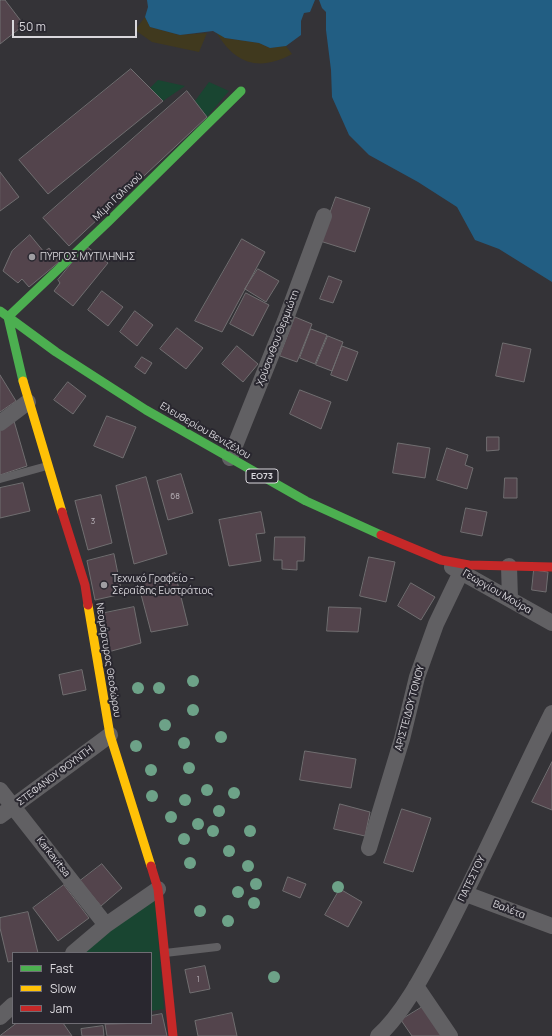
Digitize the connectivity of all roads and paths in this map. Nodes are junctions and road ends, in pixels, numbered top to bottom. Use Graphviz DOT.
graph roads {
  1 [pos="241,91"];
  2 [pos="324,216"];
  3 [pos="0,312"];
  4 [pos="8,317"];
  5 [pos="28,402"];
  6 [pos="0,423"];
  7 [pos="230,458"];
  8 [pos="48,466"];
  9 [pos="0,480"];
  10 [pos="441,560"];
  11 [pos="509,566"];
  12 [pos="552,567"];
  13 [pos="461,572"];
  14 [pos="510,599"];
  15 [pos="552,623"];
  16 [pos="552,713"];
  17 [pos="110,735"];
  18 [pos="0,790"];
  19 [pos="13,807"];
  20 [pos="0,816"];
  21 [pos="369,848"];
  22 [pos="158,889"];
  23 [pos="466,894"];
  24 [pos="106,925"];
  25 [pos="552,926"];
  26 [pos="217,947"];
  27 [pos="74,952"];
  28 [pos="164,954"];
  29 [pos="416,986"];
  30 [pos="12,1006"];
  31 [pos="0,1016"];
  32 [pos="384,1034"];
  33 [pos="173,1036"];
  34 [pos="450,1036"];
  1 -- 4 [label="street, Μίμη Γαληνού"];
  2 -- 7 [label="street, Χρύσανθου Θερμιώτη"];
  3 -- 4 [label="street, Ελευθερίου Βενιζέλου / ΕΟ73"];
  4 -- 5 [label="street, Νεομάρτυρος Θεοδώρου"];
  4 -- 7 [label="street, Ελευθερίου Βενιζέλου / ΕΟ73"];
  5 -- 6 [label="street"];
  5 -- 8 [label="street, Νεομάρτυρος Θεοδώρου"];
  7 -- 10 [label="street, Ελευθερίου Βενιζέλου / ΕΟ73"];
  8 -- 9 [label="lane"];
  8 -- 17 [label="street, Νεομάρτυρος Θεοδώρου"];
  10 -- 11 [label="street, Ελευθερίου Βενιζέλου / ΕΟ73"];
  10 -- 13 [label="street, Γεωργίου Μούρα"];
  11 -- 12 [label="street, Ελευθερίου Βενιζέλου / ΕΟ73"];
  11 -- 14 [label="street"];
  13 -- 14 [label="street, Γεωργίου Μούρα"];
  13 -- 21 [label="street, ΑΡΙΣΤΕΙΔΟΥ ΤΟΝΟΥ"];
  14 -- 15 [label="street, Γεωργίου Μούρα"];
  16 -- 23 [label="street, ΠΑΤΕΣΤΟΥ"];
  17 -- 19 [label="street, ΣΤΕΦΑΝΟΥ ΦΟΥΝΤΗ"];
  17 -- 22 [label="street, Νεομάρτυρος Θεοδώρου"];
  18 -- 19 [label="street, Karkavitsa"];
  19 -- 20 [label="street, ΣΤΕΦΑΝΟΥ ΦΟΥΝΤΗ"];
  19 -- 24 [label="street, Karkavitsa"];
  22 -- 24 [label="street"];
  22 -- 28 [label="street, Νεομάρτυρος Θεοδώρου"];
  23 -- 25 [label="street, Βαλέτα"];
  23 -- 29 [label="street, ΠΑΤΕΣΤΟΥ"];
  24 -- 27 [label="street"];
  26 -- 28 [label="lane"];
  28 -- 33 [label="street, Νεομάρτυρος Θεοδώρου"];
  29 -- 32 [label="street, ΠΑΤΕΣΤΟΥ"];
  29 -- 34 [label="street"];
  30 -- 31 [label="street"];
}
